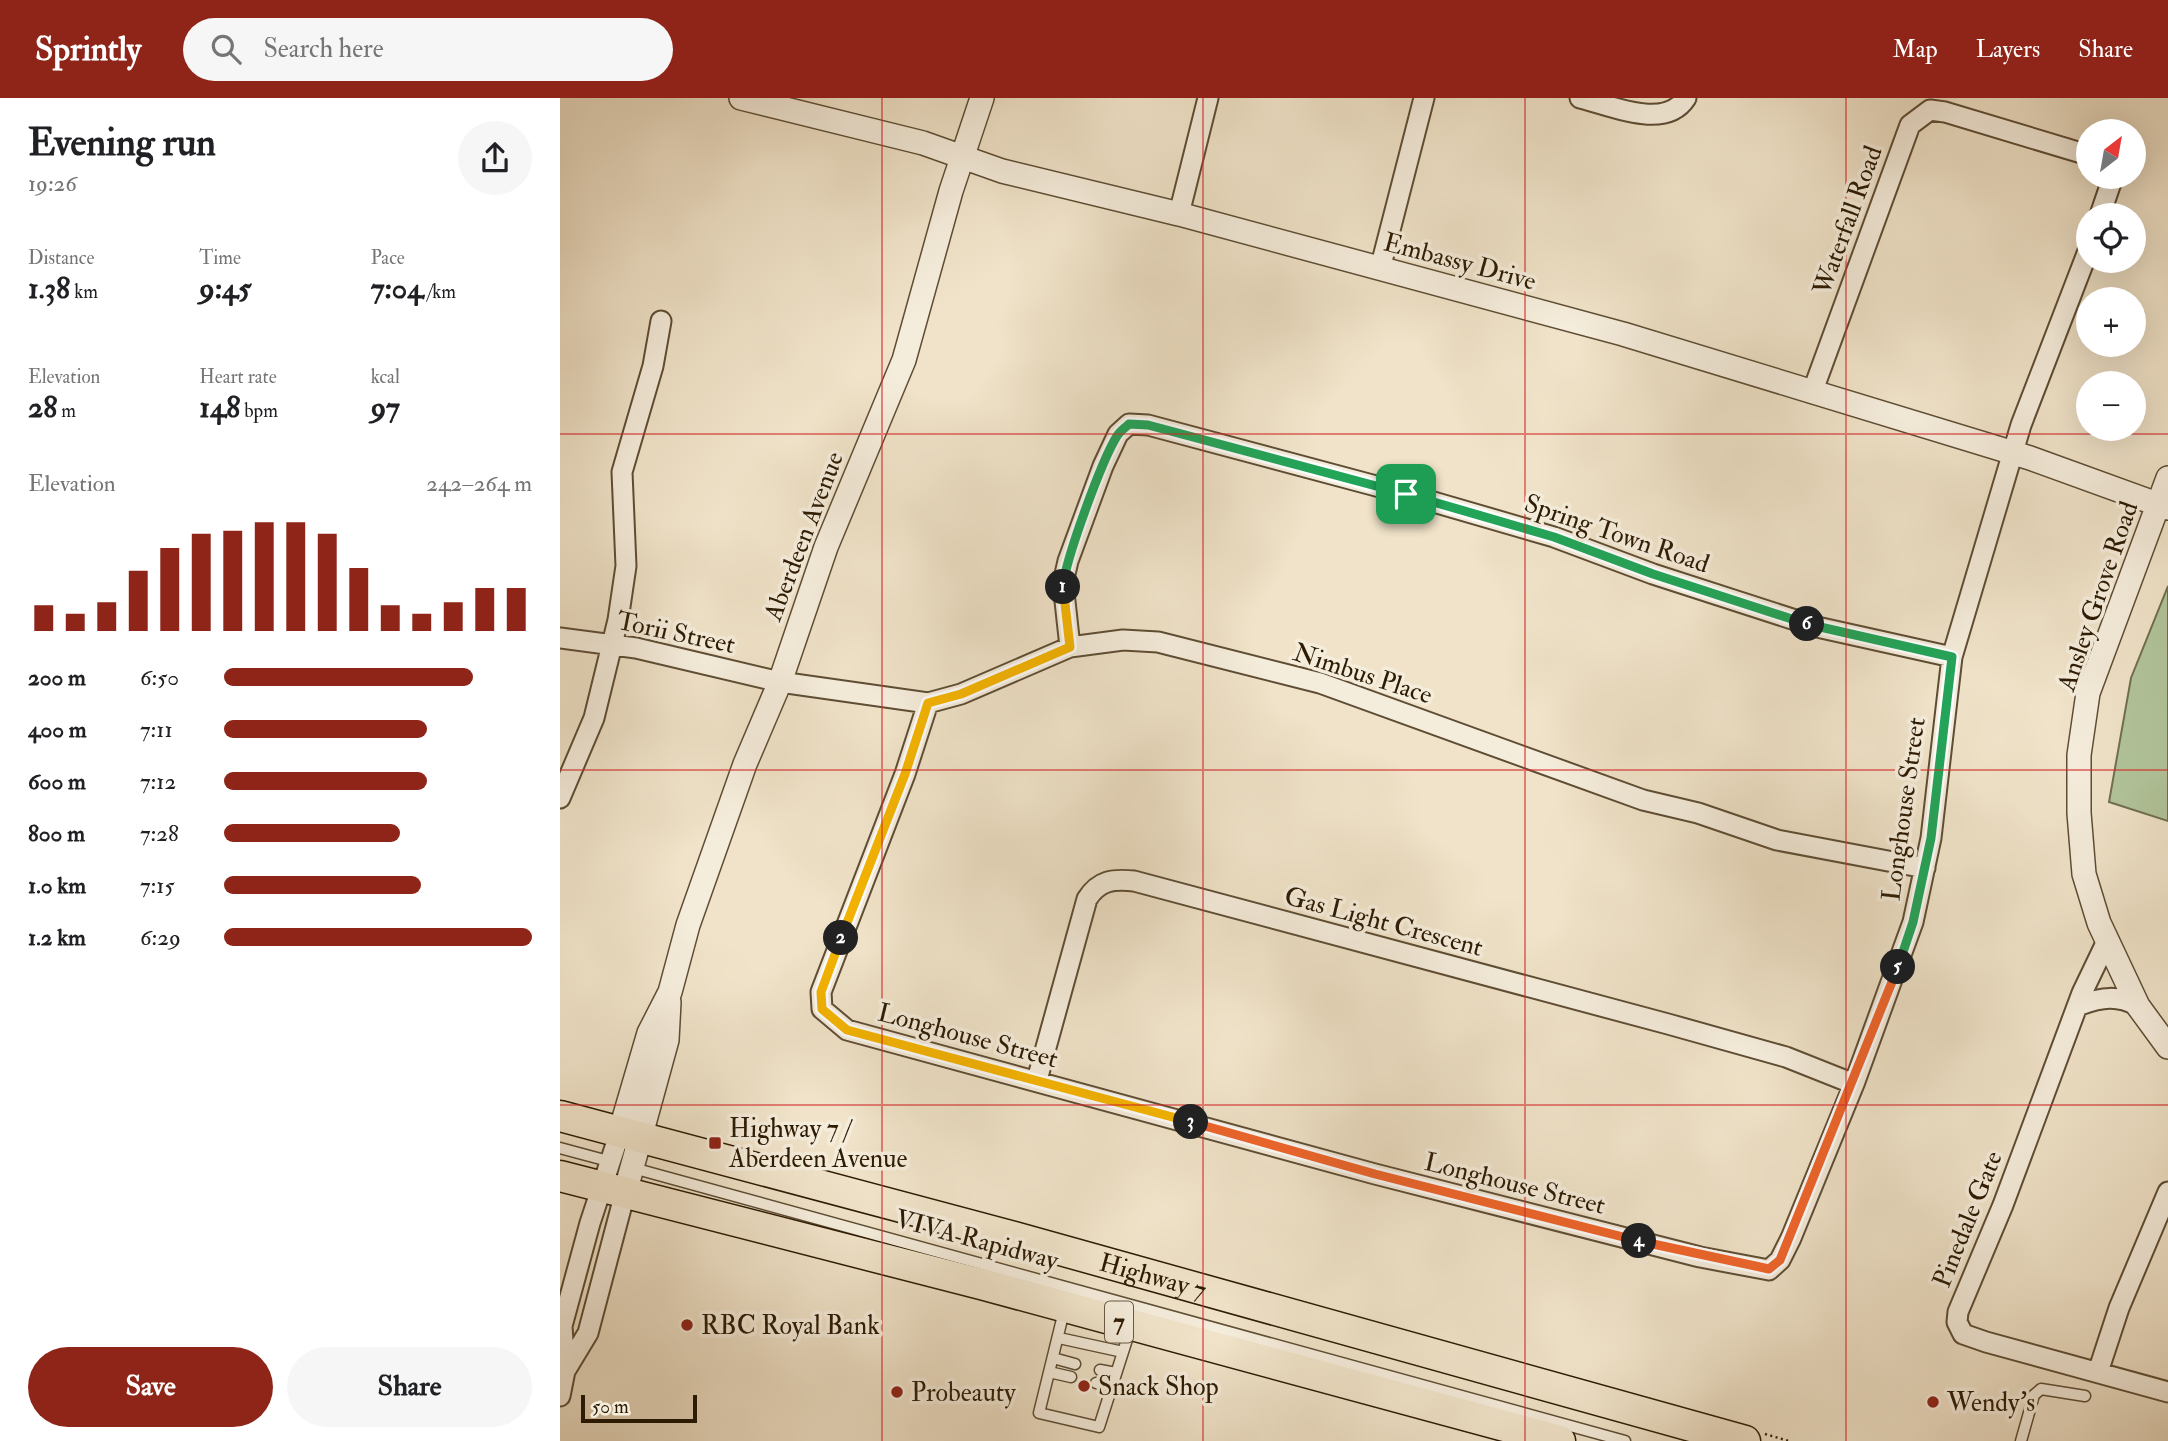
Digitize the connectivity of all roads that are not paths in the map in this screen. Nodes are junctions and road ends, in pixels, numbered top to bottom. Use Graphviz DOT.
graph roads {
  1 [pos="741,98"];
  2 [pos="982,98"];
  3 [pos="1208,98"];
  4 [pos="1424,98"];
  5 [pos="1580,98"];
  6 [pos="1686,98"];
  7 [pos="2076,151"];
  8 [pos="963,157"];
  9 [pos="1179,214"];
  10 [pos="1380,269"];
  11 [pos="2080,273"];
  12 [pos="661,321"];
  13 [pos="1812,393"];
  14 [pos="2013,453"];
  15 [pos="2168,478"];
  16 [pos="2163,506"];
  17 [pos="560,638"];
  18 [pos="612,644"];
  19 [pos="1070,647"];
  20 [pos="1952,657"];
  21 [pos="780,682"];
  22 [pos="928,703"];
  23 [pos="560,798"];
  24 [pos="1925,868"];
  25 [pos="2106,943"];
  26 [pos="2080,1004"];
  27 [pos="2138,1006"];
  28 [pos="2168,1047"];
  29 [pos="1037,1080"];
  30 [pos="1854,1084"];
  31 [pos="560,1116"];
  32 [pos="630,1135"];
  33 [pos="560,1148"];
  34 [pos="560,1176"];
  35 [pos="617,1177"];
  36 [pos="2168,1192"];
  37 [pos="1065,1307"];
  38 [pos="1059,1338"];
  39 [pos="1127,1339"];
  40 [pos="1053,1358"];
  41 [pos="1075,1364"];
  42 [pos="1100,1370"];
  43 [pos="1049,1372"];
  44 [pos="2098,1372"];
  45 [pos="1116,1373"];
  46 [pos="1071,1377"];
  47 [pos="1096,1384"];
  48 [pos="1112,1387"];
  49 [pos="2168,1392"];
  50 [pos="560,1396"];
  51 [pos="2085,1396"];
  52 [pos="1560,1441"];
  53 [pos="1625,1441"];
  54 [pos="1745,1441"];
  55 [pos="2021,1441"];
  1 -- 8 [label="street, Embassy Drive"];
  2 -- 8 [label="street, Aberdeen Avenue"];
  3 -- 9 [label="street"];
  4 -- 10 [label="street"];
  5 -- 6 [label="street"];
  7 -- 13 [label="street, Waterfall Road"];
  8 -- 9 [label="street, Embassy Drive"];
  8 -- 21 [label="street, Aberdeen Avenue"];
  9 -- 10 [label="street, Embassy Drive"];
  10 -- 13 [label="street, Embassy Drive"];
  11 -- 14 [label="street"];
  12 -- 18 [label="street"];
  13 -- 14 [label="street, Embassy Drive"];
  14 -- 16 [label="street, Embassy Drive"];
  14 -- 20 [label="street, Longhouse Street"];
  15 -- 16 [label="street, Ansley Grove Road"];
  16 -- 25 [label="street, Ansley Grove Road"];
  17 -- 18 [label="street, Torii Street"];
  18 -- 21 [label="street, Torii Street"];
  18 -- 23 [label="street"];
  19 -- 20 [label="street, Spring Town Road"];
  19 -- 22 [label="street, Nimbus Place"];
  19 -- 24 [label="street, Nimbus Place"];
  20 -- 24 [label="street, Longhouse Street"];
  21 -- 22 [label="street, Nimbus Place"];
  21 -- 32 [label="street, Aberdeen Avenue"];
  22 -- 29 [label="street, Longhouse Street"];
  24 -- 30 [label="street, Longhouse Street"];
  25 -- 26 [label="street, Pinedale Gate"];
  25 -- 27 [label="street, Ansley Grove Road"];
  26 -- 27 [label="street"];
  26 -- 44 [label="street, Pinedale Gate"];
  27 -- 28 [label="street, Ansley Grove Road"];
  29 -- 30 [label="street, Longhouse Street"];
  29 -- 30 [label="street, Gas Light Crescent"];
  31 -- 32 [label="main road, Highway 7 / 7"];
  32 -- 35 [label="street, Aberdeen Avenue"];
  32 -- 54 [label="main road, Highway 7 / 7"];
  33 -- 35 [label="lane, VIVA Rapidway"];
  34 -- 35 [label="main road, Highway 7 / 7"];
  35 -- 37 [label="main road, Highway 7 / 7"];
  35 -- 50 [label="street"];
  35 -- 53 [label="lane, VIVA Rapidway"];
  36 -- 44 [label="street"];
  37 -- 38 [label="lane"];
  37 -- 39 [label="main road, Highway 7 / 7"];
  38 -- 39 [label="lane"];
  38 -- 40 [label="lane"];
  39 -- 45 [label="lane"];
  39 -- 52 [label="main road, Highway 7 / 7"];
  40 -- 41 [label="lane"];
  40 -- 43 [label="lane"];
  42 -- 45 [label="lane"];
  43 -- 46 [label="lane"];
  43 -- 48 [label="lane"];
  44 -- 49 [label="street, Pinedale Gate"];
  45 -- 48 [label="lane"];
  47 -- 48 [label="lane"];
  51 -- 55 [label="lane"];
}
